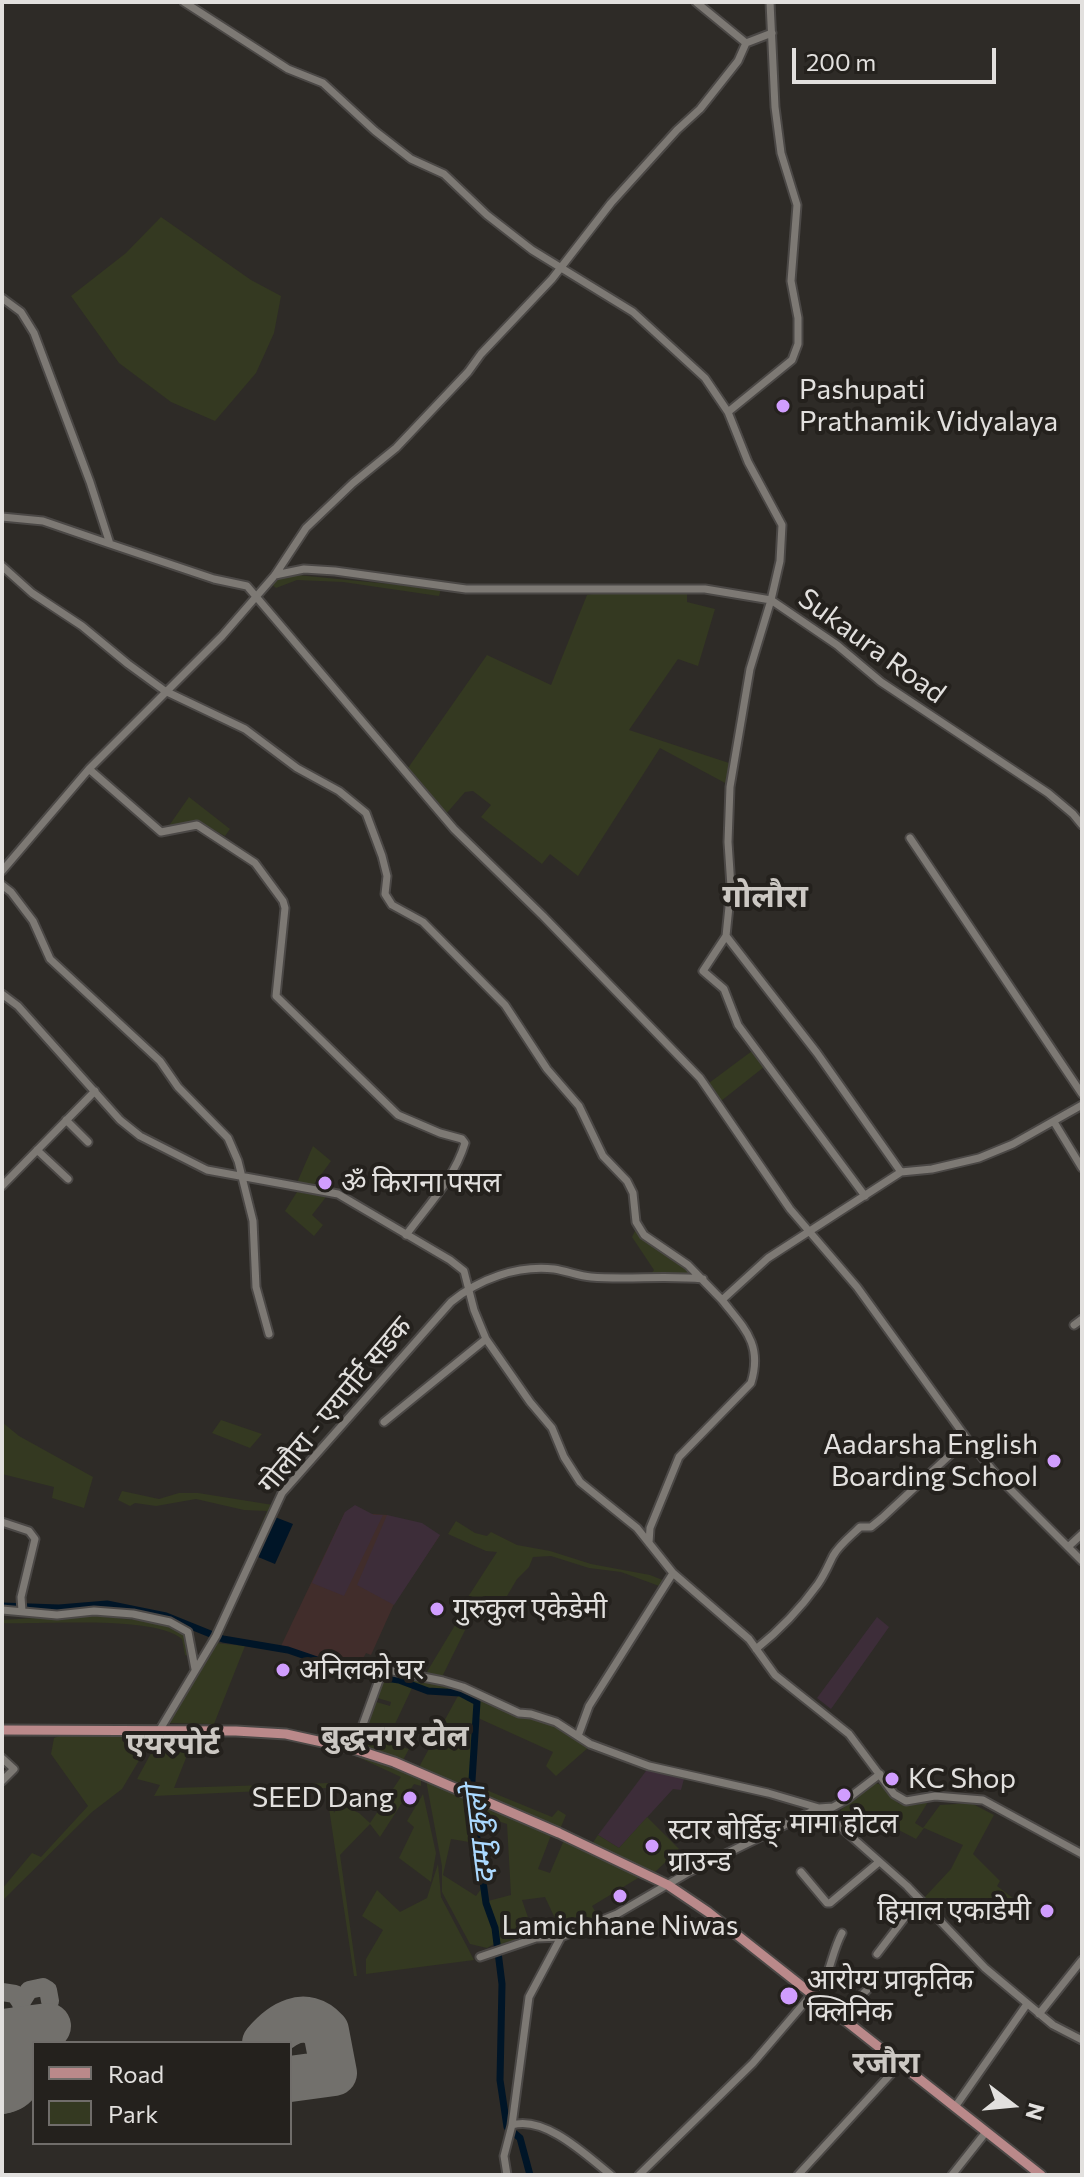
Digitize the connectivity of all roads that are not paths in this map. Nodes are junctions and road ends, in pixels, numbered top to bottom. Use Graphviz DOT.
graph roads {
  1 [pos="184,2"];
  2 [pos="696,2"];
  3 [pos="770,2"];
  4 [pos="772,33"];
  5 [pos="746,43"];
  6 [pos="561,267"];
  7 [pos="2,298"];
  8 [pos="728,412"];
  9 [pos="2,517"];
  10 [pos="110,544"];
  11 [pos="2,566"];
  12 [pos="275,575"];
  13 [pos="255,598"];
  14 [pos="771,600"];
  15 [pos="165,691"];
  16 [pos="89,769"];
  17 [pos="1082,825"];
  18 [pos="910,838"];
  19 [pos="2,871"];
  20 [pos="2,885"];
  21 [pos="726,936"];
  22 [pos="2,994"];
  23 [pos="95,1091"];
  24 [pos="1082,1094"];
  25 [pos="1082,1105"];
  26 [pos="66,1120"];
  27 [pos="1054,1122"];
  28 [pos="88,1142"];
  29 [pos="37,1150"];
  30 [pos="1082,1168"];
  31 [pos="901,1172"];
  32 [pos="242,1178"];
  33 [pos="68,1179"];
  34 [pos="2,1186"];
  35 [pos="865,1196"];
  36 [pos="809,1233"];
  37 [pos="406,1235"];
  38 [pos="703,1279"];
  39 [pos="469,1287"];
  40 [pos="722,1300"];
  41 [pos="1082,1319"];
  42 [pos="1074,1325"];
  43 [pos="269,1334"];
  44 [pos="486,1339"];
  45 [pos="384,1422"];
  46 [pos="967,1439"];
  47 [pos="2,1522"];
  48 [pos="1082,1534"];
  49 [pos="649,1543"];
  50 [pos="1068,1547"];
  51 [pos="1082,1561"];
  52 [pos="673,1573"];
  53 [pos="2,1610"];
  54 [pos="22,1611"];
  55 [pos="756,1649"];
  56 [pos="195,1672"];
  57 [pos="2,1730"];
  58 [pos="159,1731"];
  59 [pos="578,1736"];
  60 [pos="354,1749"];
  61 [pos="2,1758"];
  62 [pos="880,1774"];
  63 [pos="2,1781"];
  64 [pos="819,1808"];
  65 [pos="1081,1850"];
  66 [pos="879,1862"];
  67 [pos="801,1872"];
  68 [pos="668,1885"];
  69 [pos="919,1899"];
  70 [pos="842,1933"];
  71 [pos="561,1937"];
  72 [pos="877,1954"];
  73 [pos="480,1957"];
  74 [pos="1082,1960"];
  75 [pos="869,1988"];
  76 [pos="814,1995"];
  77 [pos="1027,2004"];
  78 [pos="1039,2014"];
  79 [pos="840,2016"];
  80 [pos="1082,2040"];
  81 [pos="900,2064"];
  82 [pos="955,2107"];
  83 [pos="512,2125"];
  84 [pos="986,2132"];
  85 [pos="507,2175"];
  86 [pos="611,2175"];
  87 [pos="639,2175"];
  88 [pos="798,2175"];
  89 [pos="952,2175"];
  90 [pos="1041,2175"];
  1 -- 6 [label="street, Sukaura Road"];
  2 -- 5 [label="street"];
  3 -- 4 [label="street"];
  4 -- 5 [label="street"];
  4 -- 8 [label="street"];
  5 -- 6 [label="street"];
  6 -- 8 [label="street, Sukaura Road"];
  6 -- 12 [label="street"];
  7 -- 10 [label="street"];
  8 -- 14 [label="street, Sukaura Road"];
  9 -- 10 [label="street"];
  10 -- 13 [label="street"];
  11 -- 15 [label="street"];
  12 -- 13 [label="street"];
  12 -- 14 [label="street"];
  13 -- 15 [label="street"];
  13 -- 36 [label="street"];
  14 -- 17 [label="street, Sukaura Road"];
  14 -- 21 [label="street"];
  15 -- 16 [label="street"];
  15 -- 38 [label="street"];
  16 -- 19 [label="street"];
  16 -- 37 [label="street"];
  18 -- 24 [label="street"];
  20 -- 32 [label="street"];
  21 -- 31 [label="street"];
  21 -- 35 [label="street"];
  22 -- 23 [label="street"];
  23 -- 26 [label="street"];
  23 -- 32 [label="street"];
  25 -- 27 [label="street"];
  26 -- 28 [label="street"];
  26 -- 29 [label="street"];
  27 -- 30 [label="street"];
  27 -- 31 [label="street"];
  29 -- 33 [label="street"];
  29 -- 34 [label="street"];
  31 -- 35 [label="street"];
  32 -- 37 [label="street"];
  32 -- 43 [label="street"];
  35 -- 36 [label="street"];
  36 -- 40 [label="street"];
  36 -- 46 [label="street"];
  37 -- 39 [label="street"];
  38 -- 39 [label="street"];
  38 -- 40 [label="street"];
  39 -- 44 [label="street"];
  39 -- 56 [label="street, गोलौरा - एयर्पोर्ट सडक"];
  40 -- 49 [label="street"];
  41 -- 42 [label="street"];
  44 -- 45 [label="street"];
  44 -- 49 [label="street"];
  46 -- 50 [label="street"];
  46 -- 55 [label="street"];
  47 -- 54 [label="street"];
  48 -- 50 [label="street"];
  49 -- 52 [label="street"];
  50 -- 51 [label="street"];
  52 -- 55 [label="street"];
  52 -- 59 [label="street"];
  53 -- 54 [label="street"];
  54 -- 56 [label="street"];
  55 -- 62 [label="street"];
  56 -- 58 [label="street, गोलौरा - एयर्पोर्ट सडक"];
  57 -- 58 [label="main road"];
  58 -- 60 [label="main road"];
  59 -- 60 [label="street"];
  59 -- 64 [label="street"];
  60 -- 68 [label="main road"];
  61 -- 63 [label="street"];
  62 -- 64 [label="street"];
  62 -- 65 [label="street"];
  64 -- 66 [label="street"];
  64 -- 68 [label="street"];
  66 -- 67 [label="street"];
  66 -- 69 [label="street"];
  68 -- 71 [label="street"];
  68 -- 76 [label="main road"];
  69 -- 72 [label="street"];
  69 -- 77 [label="street"];
  70 -- 76 [label="street"];
  71 -- 73 [label="street"];
  71 -- 83 [label="street"];
  74 -- 78 [label="street"];
  75 -- 79 [label="street"];
  76 -- 79 [label="main road"];
  76 -- 87 [label="street"];
  77 -- 78 [label="street"];
  77 -- 82 [label="street"];
  78 -- 80 [label="street"];
  79 -- 81 [label="main road"];
  81 -- 82 [label="main road"];
  81 -- 88 [label="street"];
  82 -- 84 [label="main road"];
  83 -- 85 [label="street"];
  83 -- 86 [label="street"];
  84 -- 89 [label="street"];
  84 -- 90 [label="main road"];
}
